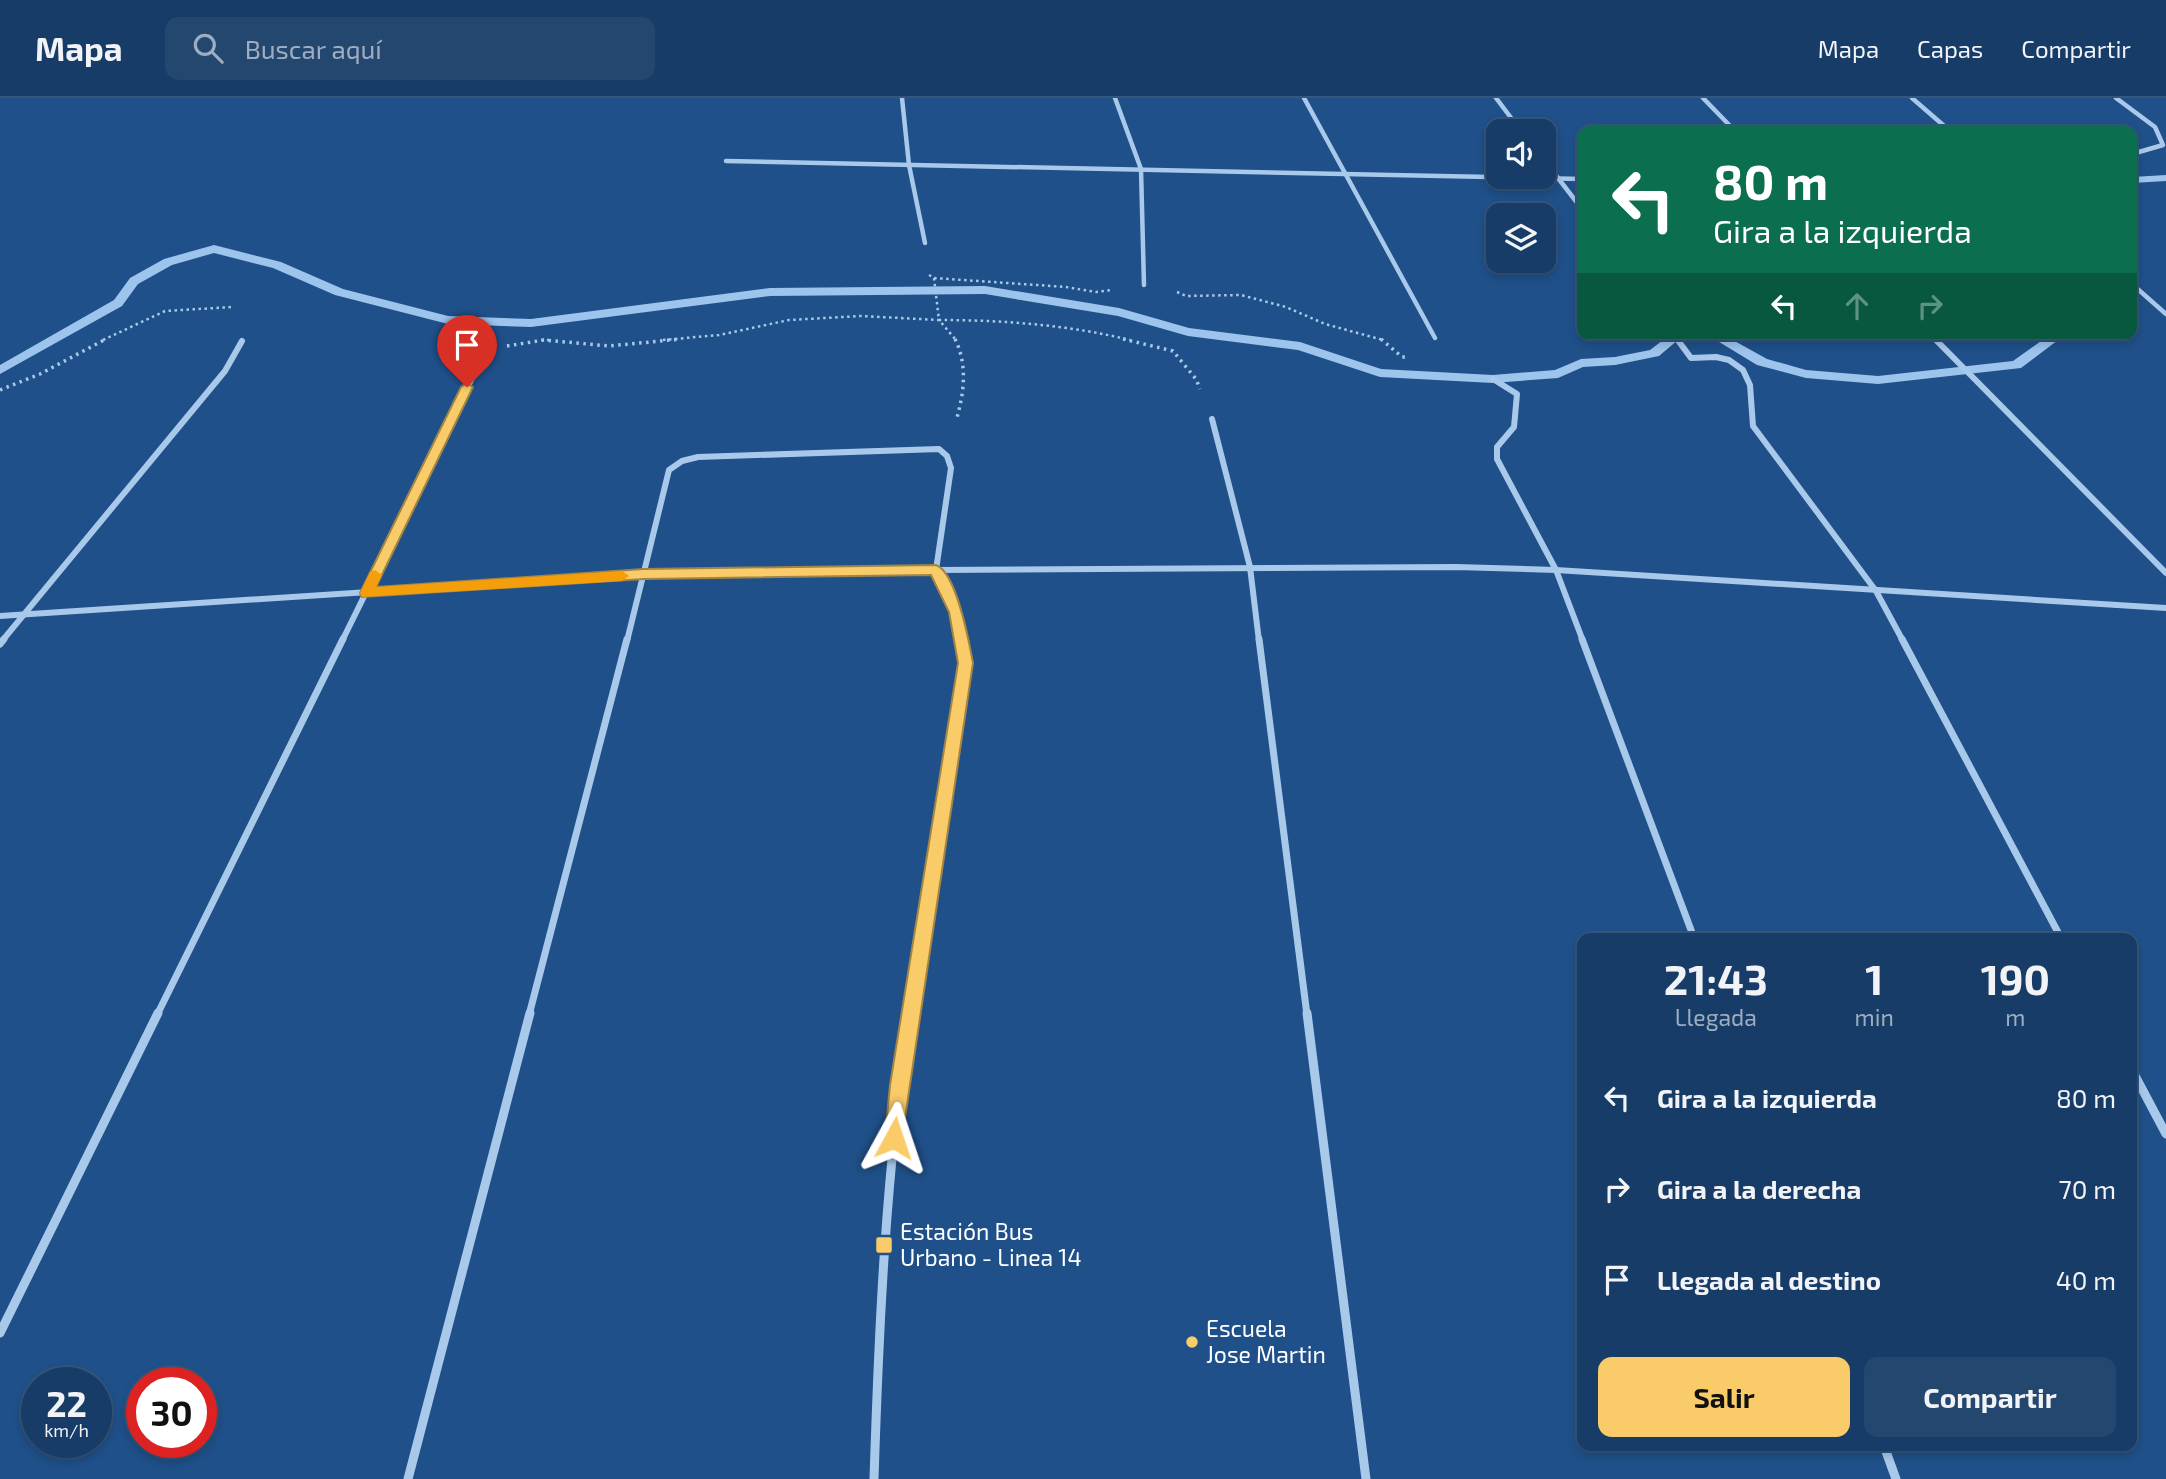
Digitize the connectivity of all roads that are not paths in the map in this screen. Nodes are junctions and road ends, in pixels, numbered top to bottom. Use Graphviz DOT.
graph roads {
  1 [pos="902,98"];
  2 [pos="1115,98"];
  3 [pos="1304,98"];
  4 [pos="1496,98"];
  5 [pos="1703,98"];
  6 [pos="1912,98"];
  7 [pos="2116,98"];
  8 [pos="1512,119"];
  9 [pos="1730,126"];
  10 [pos="1944,126"];
  11 [pos="2164,145"];
  12 [pos="2137,153"];
  13 [pos="726,161"];
  14 [pos="909,165"];
  15 [pos="1141,169"];
  16 [pos="1343,173"];
  17 [pos="1556,176"];
  18 [pos="1558,179"];
  19 [pos="1577,179"];
  20 [pos="1577,203"];
  21 [pos="925,243"];
  22 [pos="1144,285"];
  23 [pos="2137,288"];
  24 [pos="2166,314"];
  25 [pos="1435,338"];
  26 [pos="1678,340"];
  27 [pos="1936,340"];
  28 [pos="242,341"];
  29 [pos="478,364"];
  30 [pos="1493,379"];
  31 [pos="1212,419"];
  32 [pos="1250,568"];
  33 [pos="936,570"];
  34 [pos="1556,570"];
  35 [pos="2166,573"];
  36 [pos="644,574"];
  37 [pos="1876,591"];
  38 [pos="367,593"];
  39 [pos="2166,608"];
  40 [pos="0,616"];
  41 [pos="21,616"];
  42 [pos="0,644"];
  43 [pos="1692,933"];
  44 [pos="2058,933"];
  45 [pos="2137,1079"];
  46 [pos="2166,1134"];
  47 [pos="0,1333"];
  48 [pos="1886,1451"];
  49 [pos="408,1479"];
  50 [pos="874,1479"];
  51 [pos="1366,1479"];
  52 [pos="1896,1479"];
  1 -- 14 [label="street"];
  2 -- 15 [label="street"];
  3 -- 16 [label="street"];
  4 -- 8 [label="street"];
  5 -- 9 [label="street"];
  6 -- 10 [label="street"];
  7 -- 11 [label="street"];
  11 -- 12 [label="street"];
  13 -- 14 [label="street"];
  14 -- 15 [label="street"];
  14 -- 21 [label="street"];
  15 -- 16 [label="street"];
  15 -- 22 [label="street"];
  16 -- 18 [label="street"];
  16 -- 25 [label="street"];
  17 -- 18 [label="street"];
  18 -- 19 [label="street"];
  18 -- 20 [label="street"];
  23 -- 24 [label="street"];
  26 -- 37 [label="street"];
  27 -- 35 [label="street"];
  28 -- 41 [label="street"];
  29 -- 38 [label="street"];
  30 -- 34 [label="street"];
  31 -- 32 [label="street"];
  32 -- 33 [label="street"];
  32 -- 34 [label="street"];
  32 -- 51 [label="street"];
  33 -- 36 [label="street"];
  33 -- 36 [label="street"];
  33 -- 50 [label="street"];
  34 -- 37 [label="street"];
  34 -- 43 [label="street"];
  36 -- 38 [label="street"];
  36 -- 49 [label="street"];
  37 -- 39 [label="street"];
  37 -- 44 [label="street"];
  38 -- 41 [label="street"];
  38 -- 47 [label="street"];
  40 -- 41 [label="street"];
  41 -- 42 [label="street"];
  45 -- 46 [label="street"];
  48 -- 52 [label="street"];
}
